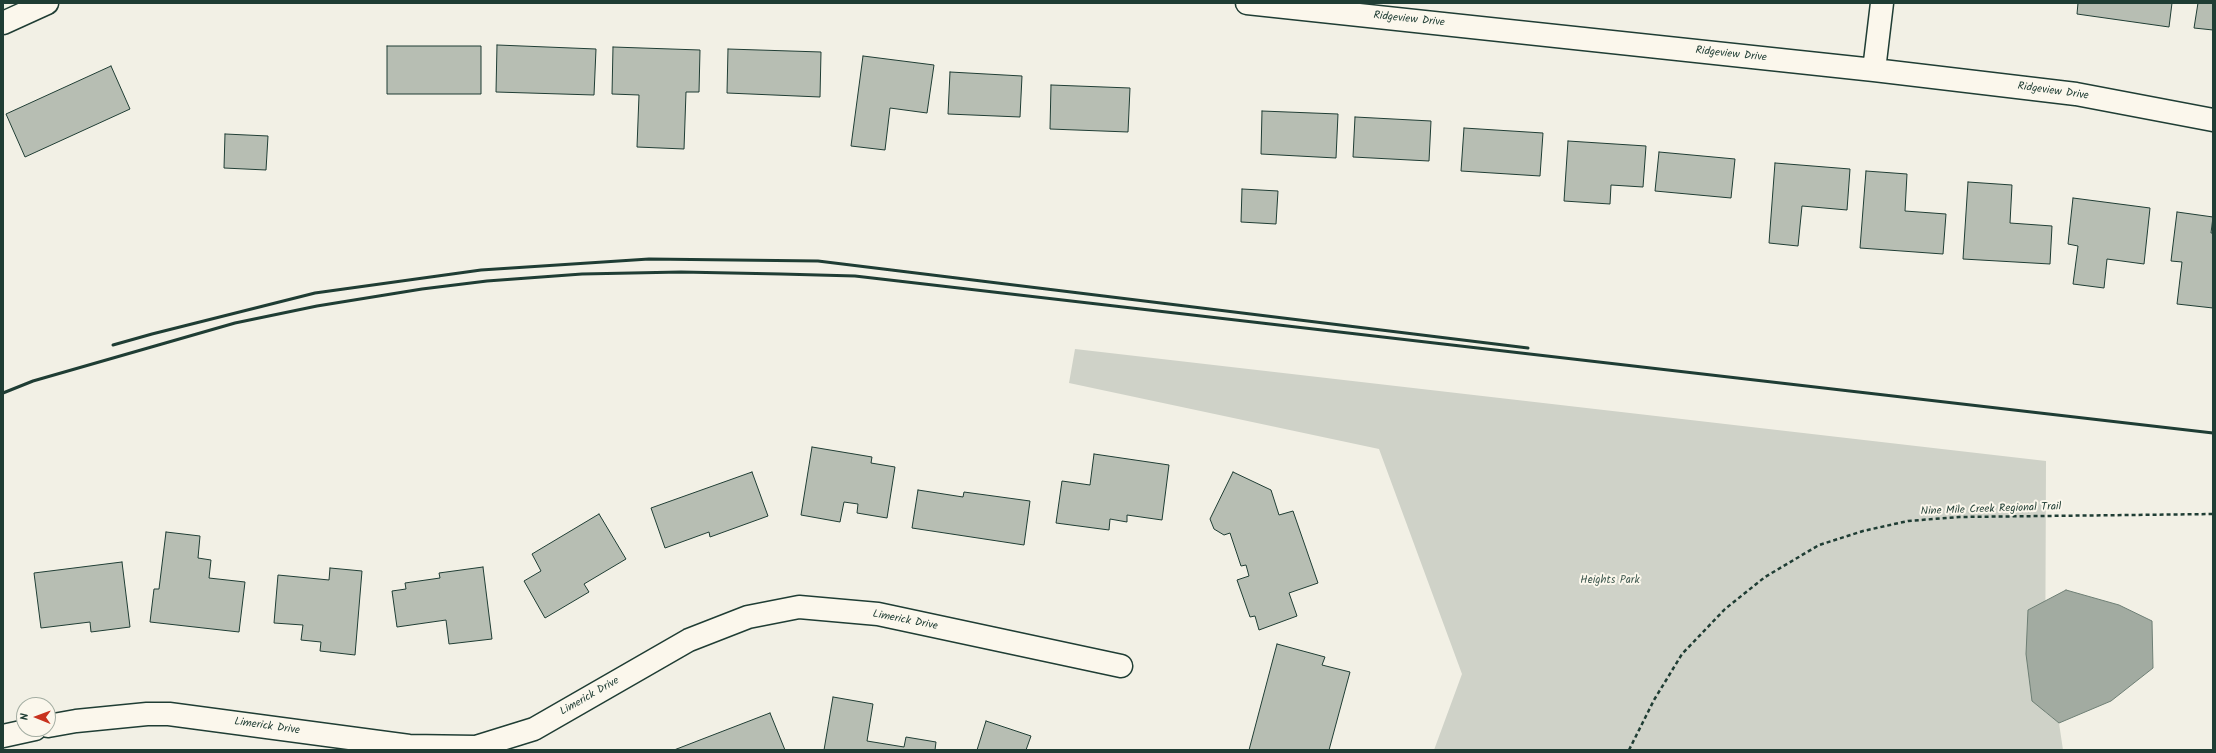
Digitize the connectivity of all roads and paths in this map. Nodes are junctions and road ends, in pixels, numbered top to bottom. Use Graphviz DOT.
graph roads {
  1 [pos="47,3"];
  2 [pos="1882,3"];
  3 [pos="1256,4"];
  4 [pos="3,23"];
  5 [pos="1874,70"];
  6 [pos="2213,120"];
  7 [pos="2213,514"];
  8 [pos="1121,666"];
  9 [pos="56,725"];
  10 [pos="16,733"];
  11 [pos="3,736"];
  12 [pos="1630,750"];
  1 -- 4 [label="street"];
  2 -- 5 [label="street"];
  3 -- 5 [label="street, Ridgeview Drive"];
  5 -- 6 [label="street, Ridgeview Drive"];
  7 -- 12 [label="path, Nine Mile Creek Regional Trail"];
  8 -- 9 [label="street, Limerick Drive"];
  10 -- 11 [label="street"];
}
